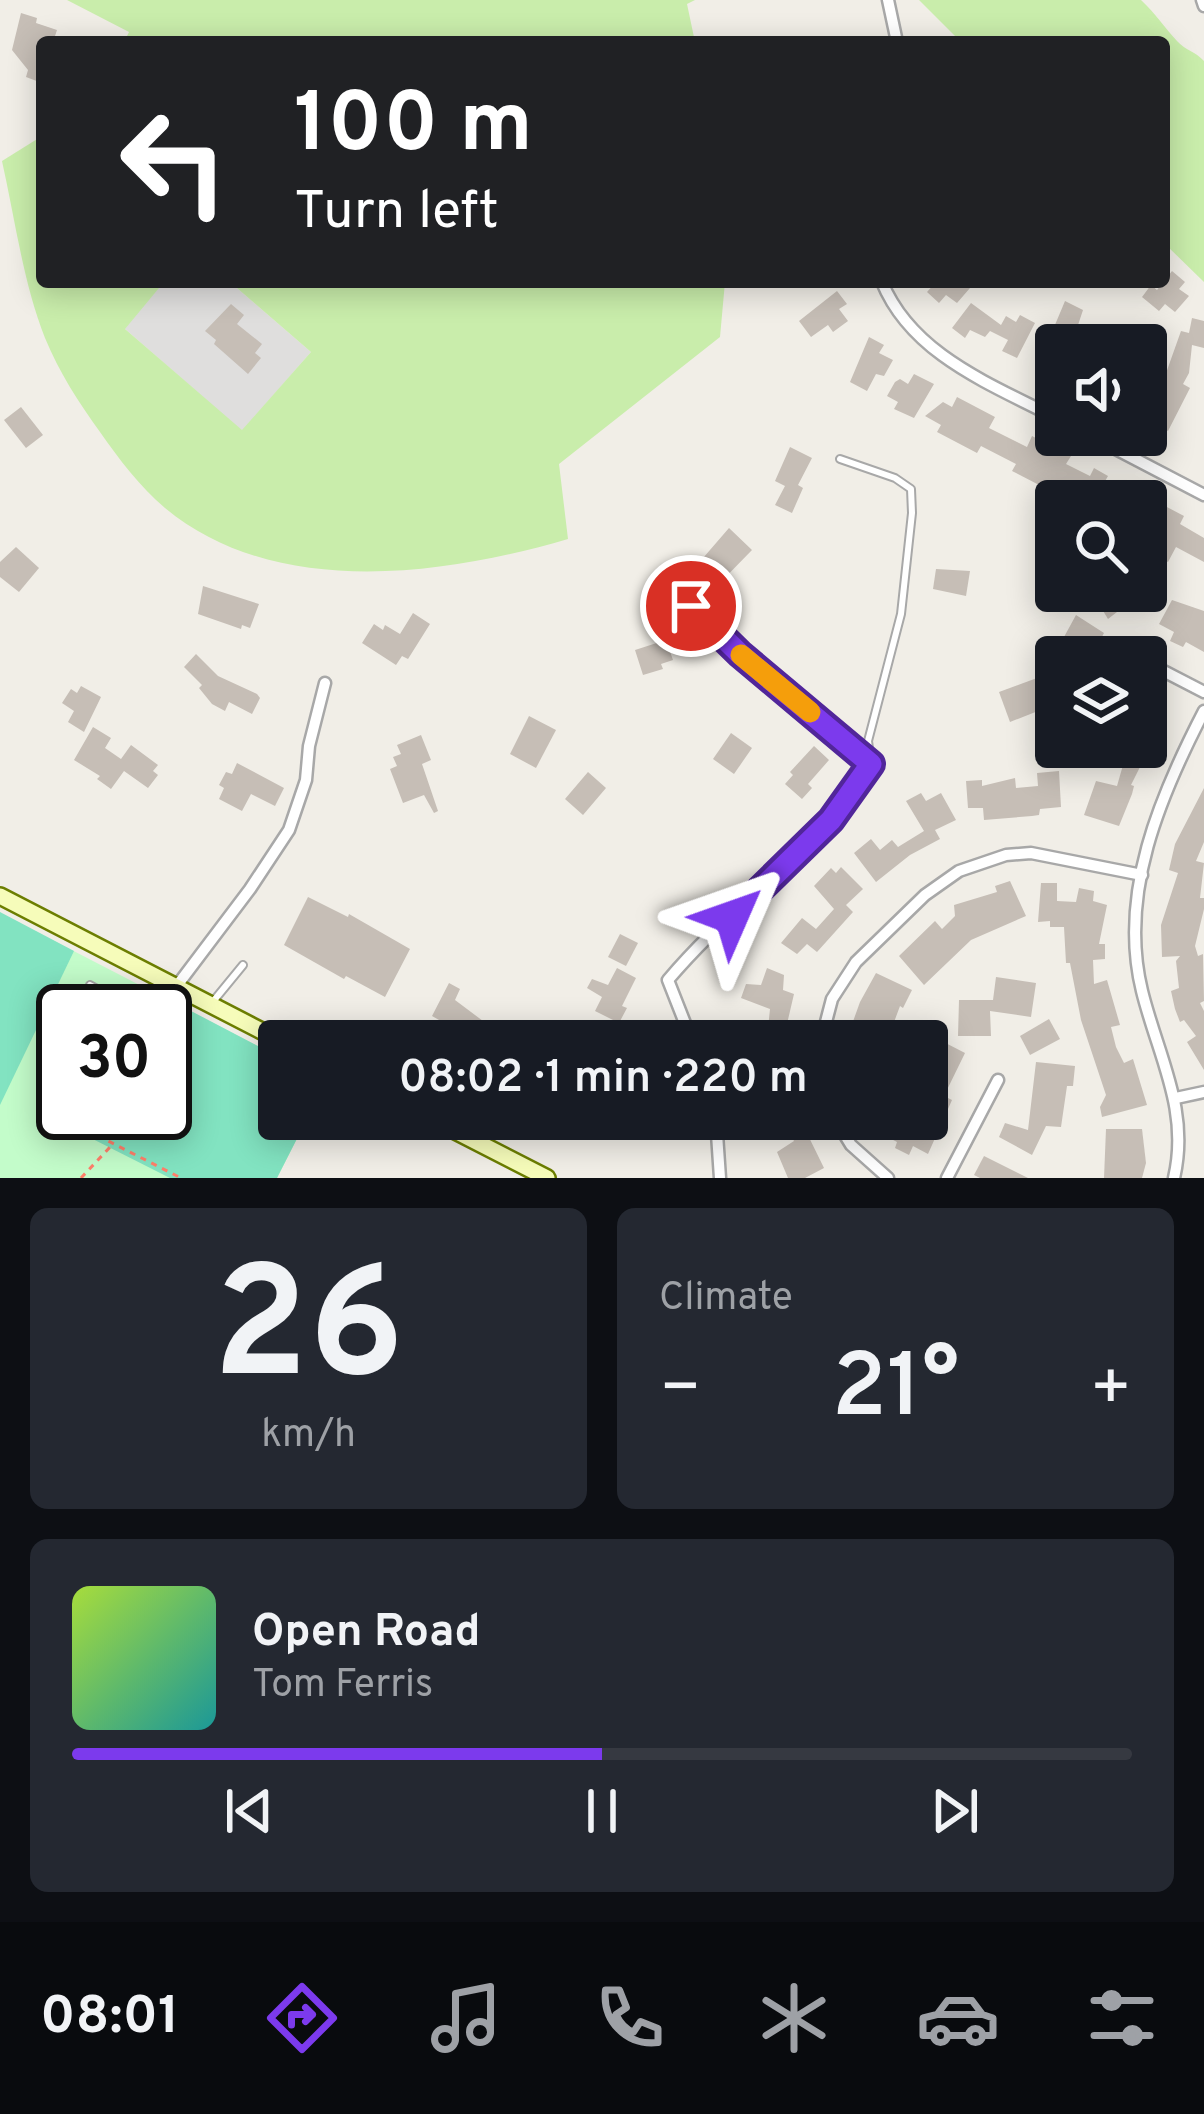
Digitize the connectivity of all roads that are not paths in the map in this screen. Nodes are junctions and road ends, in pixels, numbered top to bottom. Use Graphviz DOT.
graph roads {
  1 [pos="888,0"];
  2 [pos="896,36"];
  3 [pos="885,288"];
  4 [pos="1035,407"];
  5 [pos="1129,456"];
  6 [pos="841,459"];
  7 [pos="1204,495"];
  8 [pos="691,606"];
  9 [pos="1167,673"];
  10 [pos="326,683"];
  11 [pos="1204,692"];
  12 [pos="1204,711"];
  13 [pos="871,764"];
  14 [pos="1142,875"];
  15 [pos="0,896"];
  16 [pos="243,965"];
  17 [pos="170,984"];
  18 [pos="178,984"];
  19 [pos="192,995"];
  20 [pos="210,1005"];
  21 [pos="684,1020"];
  22 [pos="826,1020"];
  23 [pos="258,1029"];
  24 [pos="998,1080"];
  25 [pos="1204,1092"];
  26 [pos="1176,1098"];
  27 [pos="471,1140"];
  28 [pos="717,1140"];
  29 [pos="848,1140"];
  30 [pos="538,1176"];
  31 [pos="720,1178"];
  32 [pos="888,1178"];
  33 [pos="947,1178"];
  34 [pos="1174,1178"];
  1 -- 2 [label="street"];
  3 -- 4 [label="street"];
  5 -- 7 [label="street"];
  6 -- 13 [label="lane"];
  8 -- 13 [label="lane"];
  9 -- 11 [label="street"];
  10 -- 18 [label="street"];
  12 -- 14 [label="street"];
  13 -- 21 [label="street"];
  14 -- 22 [label="street"];
  14 -- 26 [label="street"];
  15 -- 17 [label="street"];
  16 -- 20 [label="lane"];
  19 -- 20 [label="street"];
  20 -- 23 [label="street"];
  24 -- 33 [label="street"];
  25 -- 26 [label="street"];
  26 -- 34 [label="street"];
  27 -- 30 [label="street"];
  28 -- 31 [label="street"];
  29 -- 32 [label="street"];
}
